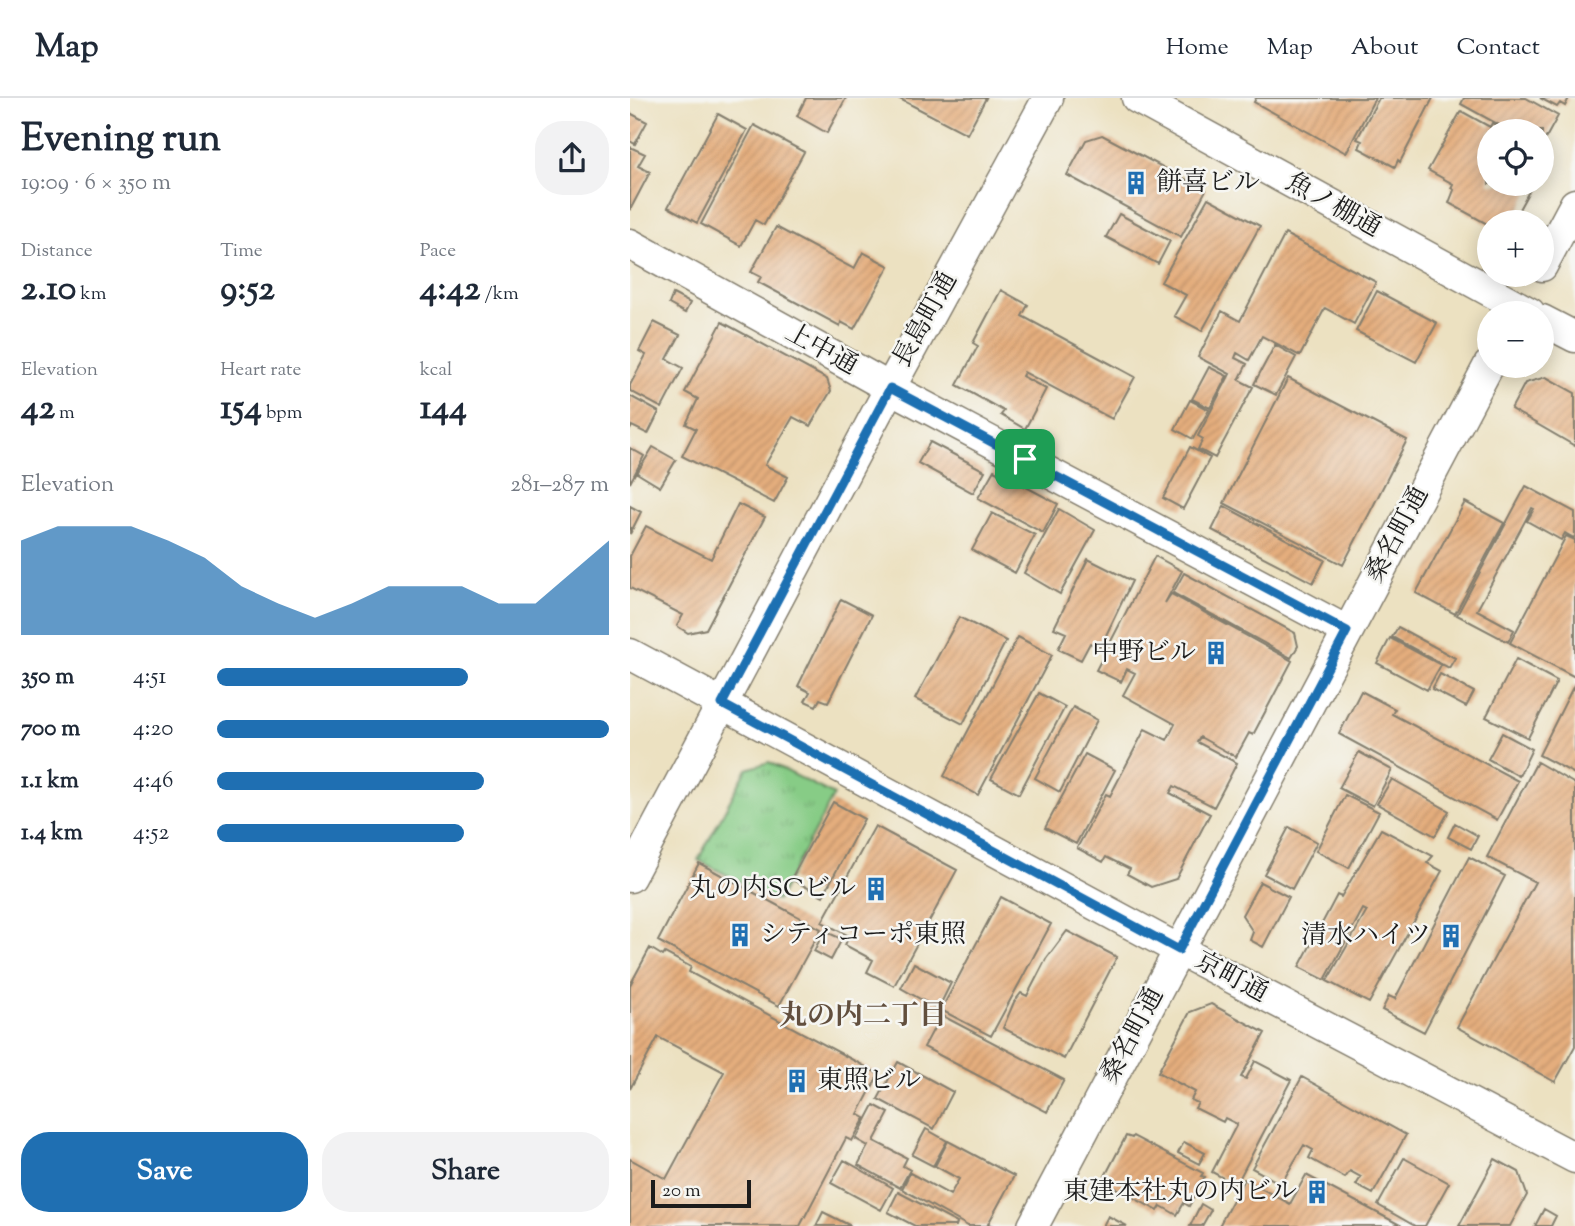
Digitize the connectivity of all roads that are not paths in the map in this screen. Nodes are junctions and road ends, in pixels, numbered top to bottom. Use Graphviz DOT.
graph roads {
  1 [pos="1048,98"];
  2 [pos="1137,98"];
  3 [pos="1575,204"];
  4 [pos="1554,243"];
  5 [pos="630,244"];
  6 [pos="1504,301"];
  7 [pos="1554,327"];
  8 [pos="1575,337"];
  9 [pos="1482,378"];
  10 [pos="890,388"];
  11 [pos="1347,631"];
  12 [pos="630,654"];
  13 [pos="722,704"];
  14 [pos="630,877"];
  15 [pos="1179,950"];
  16 [pos="1575,1158"];
  17 [pos="1033,1226"];
  1 -- 10 [label="street, 長島町通"];
  2 -- 6 [label="street, 魚ノ棚通"];
  3 -- 4 [label="street"];
  5 -- 10 [label="street, 上中通"];
  7 -- 8 [label="street, 魚ノ棚通"];
  9 -- 11 [label="street, 桑名町通"];
  10 -- 11 [label="street, 上中通"];
  10 -- 13 [label="street, 長島町通"];
  11 -- 15 [label="street, 桑名町通"];
  12 -- 13 [label="street, 京町通"];
  13 -- 14 [label="street, 長島町通"];
  13 -- 15 [label="street, 京町通"];
  15 -- 16 [label="street, 京町通"];
  15 -- 17 [label="street, 桑名町通"];
}
